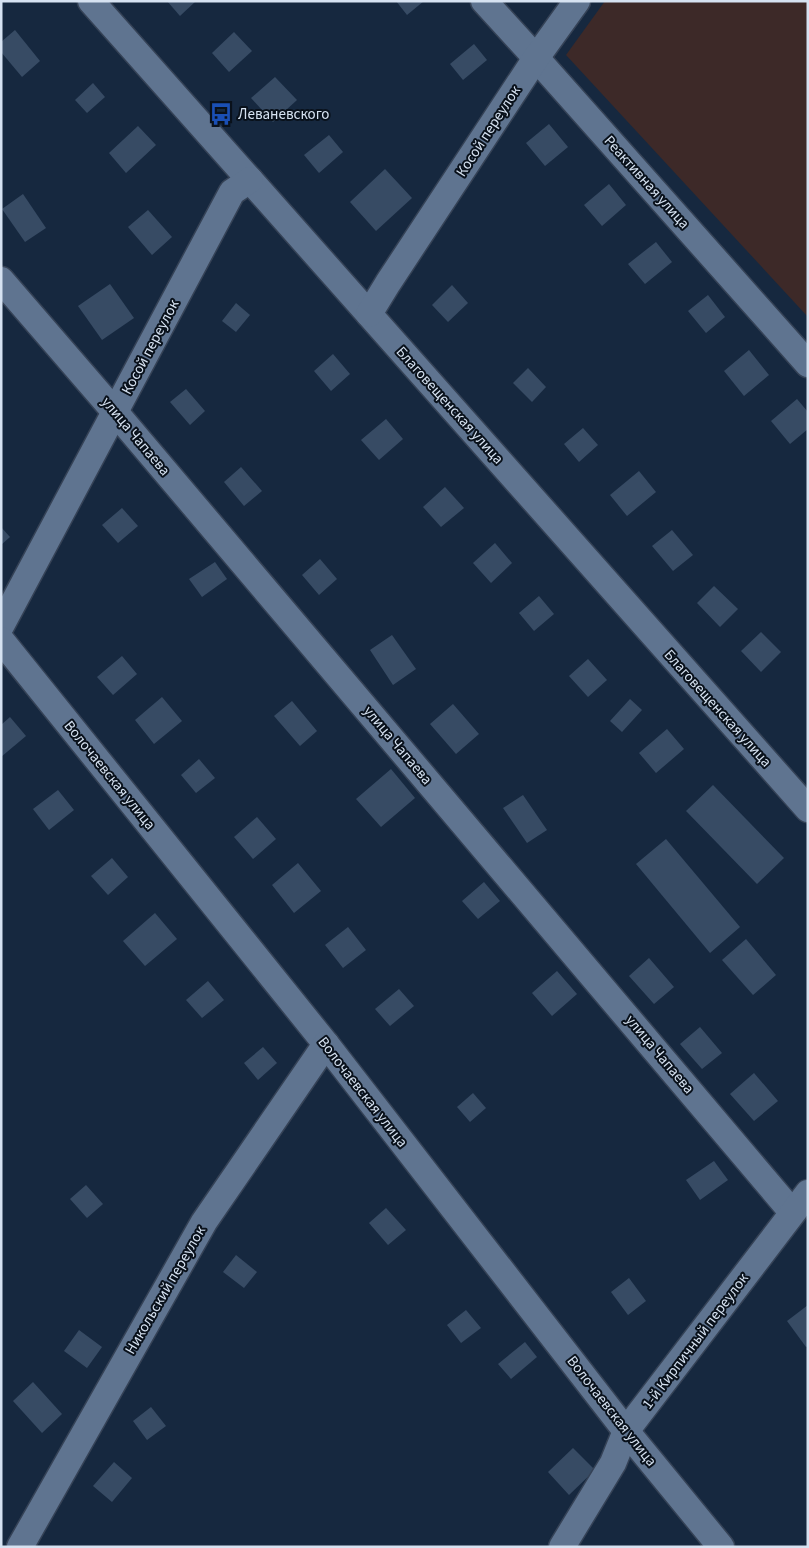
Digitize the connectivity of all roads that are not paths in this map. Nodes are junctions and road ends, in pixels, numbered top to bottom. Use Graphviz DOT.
graph roads {
  1 [pos="91,1"];
  2 [pos="484,1"];
  3 [pos="577,1"];
  4 [pos="536,58"];
  5 [pos="250,180"];
  6 [pos="1,280"];
  7 [pos="369,314"];
  8 [pos="808,364"];
  9 [pos="115,412"];
  10 [pos="1,626"];
  11 [pos="1,640"];
  12 [pos="808,810"];
  13 [pos="326,1044"];
  14 [pos="800,1202"];
  15 [pos="626,1431"];
  16 [pos="20,1547"];
  17 [pos="562,1547"];
  18 [pos="721,1547"];
  1 -- 5 [label="street, Благовещенская улица"];
  2 -- 4 [label="street, Реактивная улица"];
  3 -- 4 [label="street, Косой переулок"];
  4 -- 7 [label="street, Косой переулок"];
  4 -- 8 [label="street, Реактивная улица"];
  5 -- 7 [label="street, Благовещенская улица"];
  5 -- 9 [label="street, Косой переулок"];
  6 -- 9 [label="street, улица Чапаева"];
  7 -- 12 [label="street, Благовещенская улица"];
  9 -- 10 [label="street, Косой переулок"];
  9 -- 14 [label="street, улица Чапаева"];
  11 -- 13 [label="street, Волочаевская улица"];
  13 -- 15 [label="street, Волочаевская улица"];
  13 -- 16 [label="street, Никольский переулок"];
  14 -- 15 [label="street, 1-й Кирпичный переулок"];
  15 -- 17 [label="street, 1-й Кирпичный переулок"];
  15 -- 18 [label="street, Волочаевская улица"];
}
